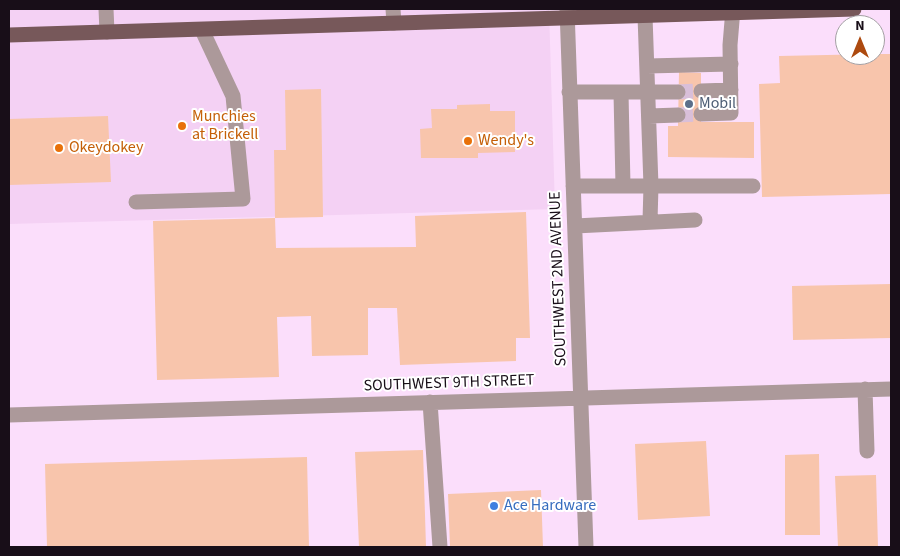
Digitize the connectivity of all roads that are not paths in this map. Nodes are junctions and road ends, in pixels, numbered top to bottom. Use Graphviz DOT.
graph roads {
  1 [pos="106,9"];
  2 [pos="854,9"];
  3 [pos="733,10"];
  4 [pos="567,13"];
  5 [pos="393,16"];
  6 [pos="645,16"];
  7 [pos="202,30"];
  8 [pos="107,32"];
  9 [pos="9,35"];
  10 [pos="731,64"];
  11 [pos="647,66"];
  12 [pos="731,90"];
  13 [pos="701,91"];
  14 [pos="569,92"];
  15 [pos="648,92"];
  16 [pos="678,92"];
  17 [pos="621,93"];
  18 [pos="678,114"];
  19 [pos="701,114"];
  20 [pos="649,116"];
  21 [pos="573,186"];
  22 [pos="622,186"];
  23 [pos="651,186"];
  24 [pos="753,186"];
  25 [pos="136,202"];
  26 [pos="695,220"];
  27 [pos="650,221"];
  28 [pos="575,226"];
  29 [pos="865,389"];
  30 [pos="891,389"];
  31 [pos="580,398"];
  32 [pos="430,402"];
  33 [pos="9,415"];
  34 [pos="867,451"];
  35 [pos="440,547"];
  36 [pos="586,547"];
  1 -- 8 [label="street"];
  2 -- 3 [label="main road"];
  3 -- 6 [label="main road"];
  3 -- 10 [label="street"];
  4 -- 5 [label="main road"];
  4 -- 6 [label="main road"];
  4 -- 14 [label="street, SOUTHWEST 2ND AVENUE"];
  5 -- 7 [label="main road"];
  6 -- 11 [label="street"];
  7 -- 8 [label="main road"];
  7 -- 25 [label="street"];
  8 -- 9 [label="main road"];
  10 -- 11 [label="street"];
  10 -- 12 [label="street"];
  11 -- 15 [label="street"];
  12 -- 13 [label="street"];
  12 -- 19 [label="street"];
  14 -- 17 [label="street"];
  14 -- 21 [label="street, SOUTHWEST 2ND AVENUE"];
  15 -- 16 [label="street"];
  15 -- 17 [label="street"];
  15 -- 20 [label="street"];
  17 -- 22 [label="street"];
  18 -- 20 [label="street"];
  20 -- 23 [label="street"];
  21 -- 22 [label="street"];
  21 -- 28 [label="street, SOUTHWEST 2ND AVENUE"];
  22 -- 23 [label="street"];
  23 -- 24 [label="street"];
  23 -- 27 [label="street"];
  26 -- 27 [label="street"];
  27 -- 28 [label="street"];
  28 -- 31 [label="street, SOUTHWEST 2ND AVENUE"];
  29 -- 30 [label="street, SOUTHWEST 9TH STREET"];
  29 -- 31 [label="street, SOUTHWEST 9TH STREET"];
  29 -- 34 [label="street"];
  31 -- 32 [label="street, SOUTHWEST 9TH STREET"];
  31 -- 36 [label="street, SOUTHWEST 2ND AVENUE"];
  32 -- 33 [label="street, SOUTHWEST 9TH STREET"];
  32 -- 35 [label="street"];
}
